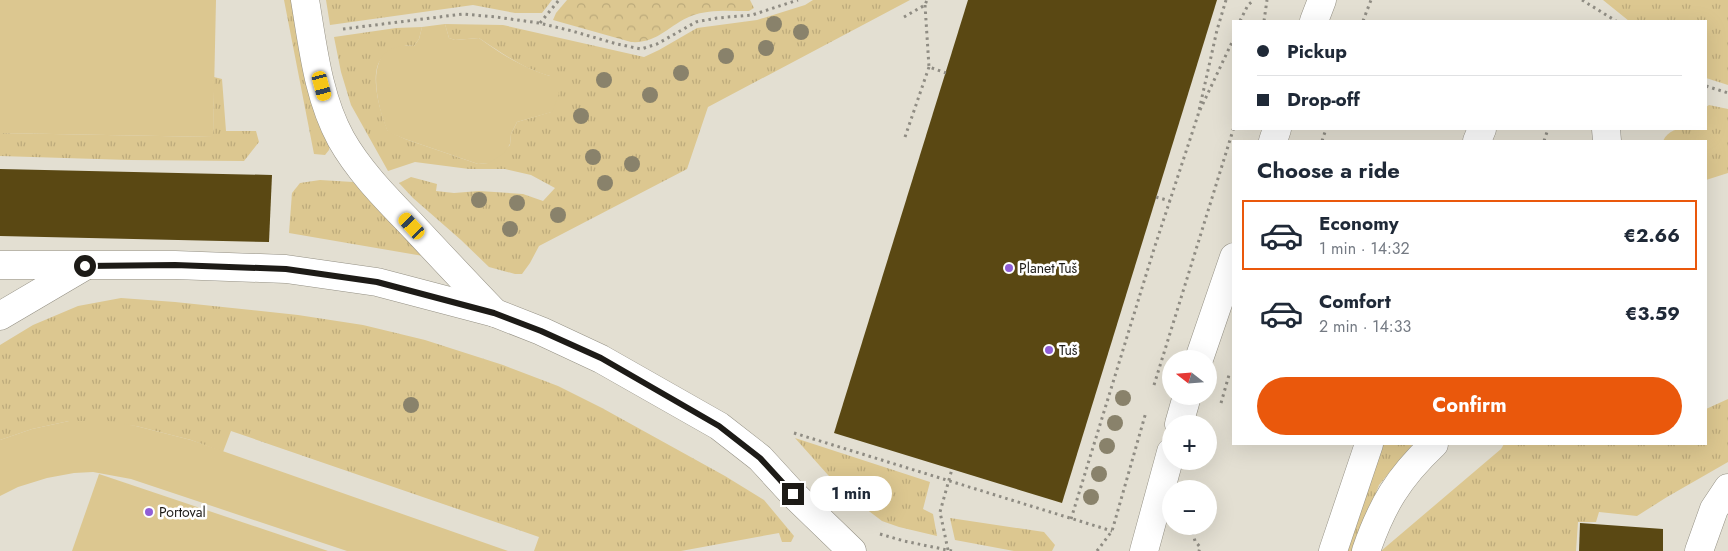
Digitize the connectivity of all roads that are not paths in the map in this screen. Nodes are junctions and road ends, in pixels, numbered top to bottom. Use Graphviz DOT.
graph roads {
  1 [pos="304,0"];
  2 [pos="1322,0"];
  3 [pos="1314,20"];
  4 [pos="1232,263"];
  5 [pos="0,265"];
  6 [pos="85,266"];
  7 [pos="494,313"];
  8 [pos="0,316"];
  9 [pos="1202,350"];
  10 [pos="1369,445"];
  11 [pos="1433,445"];
  12 [pos="1166,470"];
  13 [pos="1728,488"];
  14 [pos="852,551"];
  15 [pos="1144,551"];
  16 [pos="1333,551"];
  17 [pos="1366,551"];
  18 [pos="1700,551"];
  1 -- 7 [label="street"];
  2 -- 3 [label="street"];
  4 -- 9 [label="street"];
  5 -- 6 [label="street"];
  6 -- 7 [label="street"];
  6 -- 8 [label="street"];
  7 -- 14 [label="street"];
  10 -- 16 [label="street"];
  11 -- 17 [label="street"];
  12 -- 15 [label="street"];
  13 -- 18 [label="street"];
}
